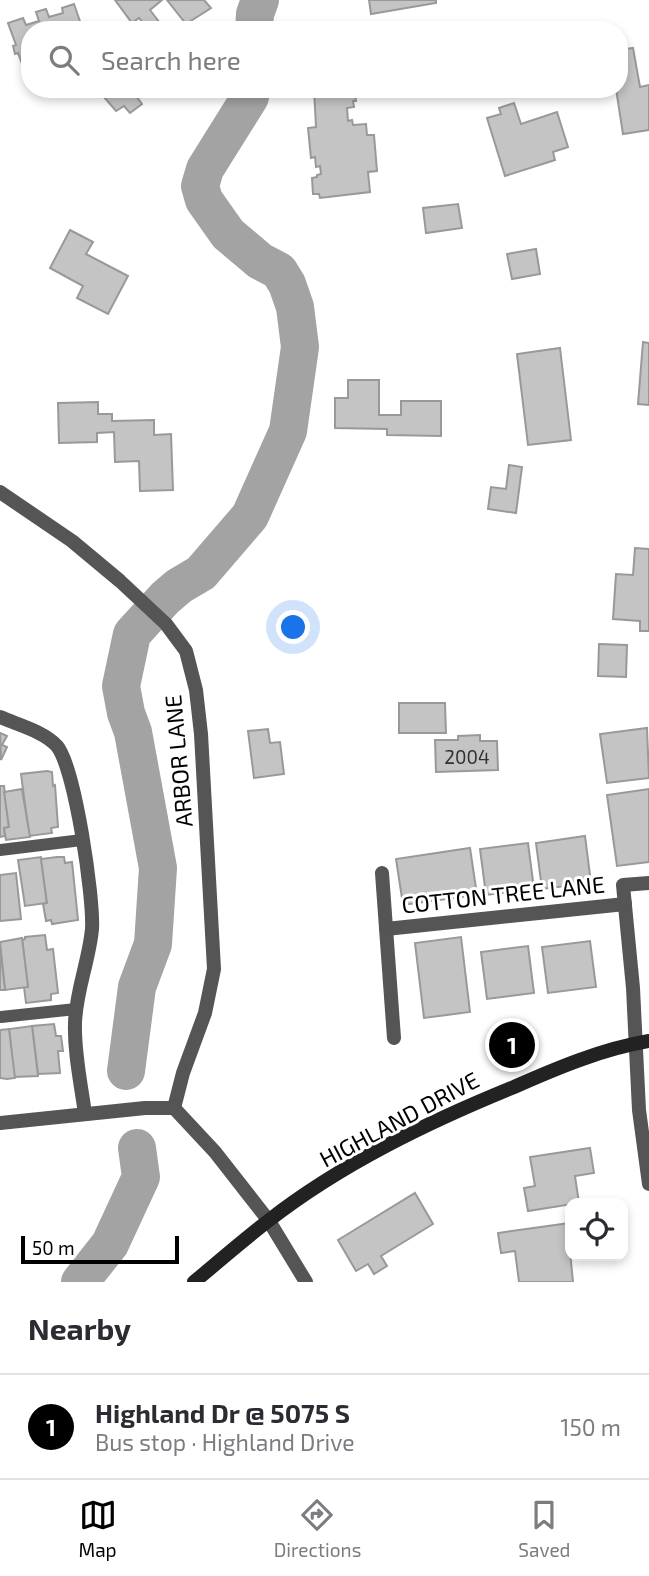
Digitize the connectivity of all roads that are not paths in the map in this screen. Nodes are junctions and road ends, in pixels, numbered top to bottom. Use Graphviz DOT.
graph roads {
  1 [pos="0,492"];
  2 [pos="0,718"];
  3 [pos="82,840"];
  4 [pos="0,850"];
  5 [pos="382,873"];
  6 [pos="649,883"];
  7 [pos="625,904"];
  8 [pos="386,929"];
  9 [pos="76,1009"];
  10 [pos="1,1017"];
  11 [pos="394,1038"];
  12 [pos="642,1042"];
  13 [pos="174,1108"];
  14 [pos="85,1114"];
  15 [pos="0,1123"];
  16 [pos="649,1184"];
  17 [pos="269,1220"];
  18 [pos="194,1282"];
  19 [pos="306,1282"];
  1 -- 13 [label="street, ARBOR LANE"];
  2 -- 3 [label="street"];
  3 -- 4 [label="lane"];
  3 -- 9 [label="street"];
  5 -- 8 [label="street"];
  6 -- 7 [label="street, COTTON TREE LANE"];
  7 -- 8 [label="street, COTTON TREE LANE"];
  7 -- 12 [label="street, COTTON TREE LANE"];
  8 -- 11 [label="street"];
  9 -- 10 [label="lane"];
  9 -- 14 [label="street"];
  12 -- 16 [label="street, COTTON TREE LANE"];
  12 -- 17 [label="main road, HIGHLAND DRIVE"];
  13 -- 14 [label="street"];
  13 -- 17 [label="street"];
  14 -- 15 [label="street"];
  17 -- 18 [label="main road, HIGHLAND DRIVE"];
  17 -- 19 [label="street"];
}
